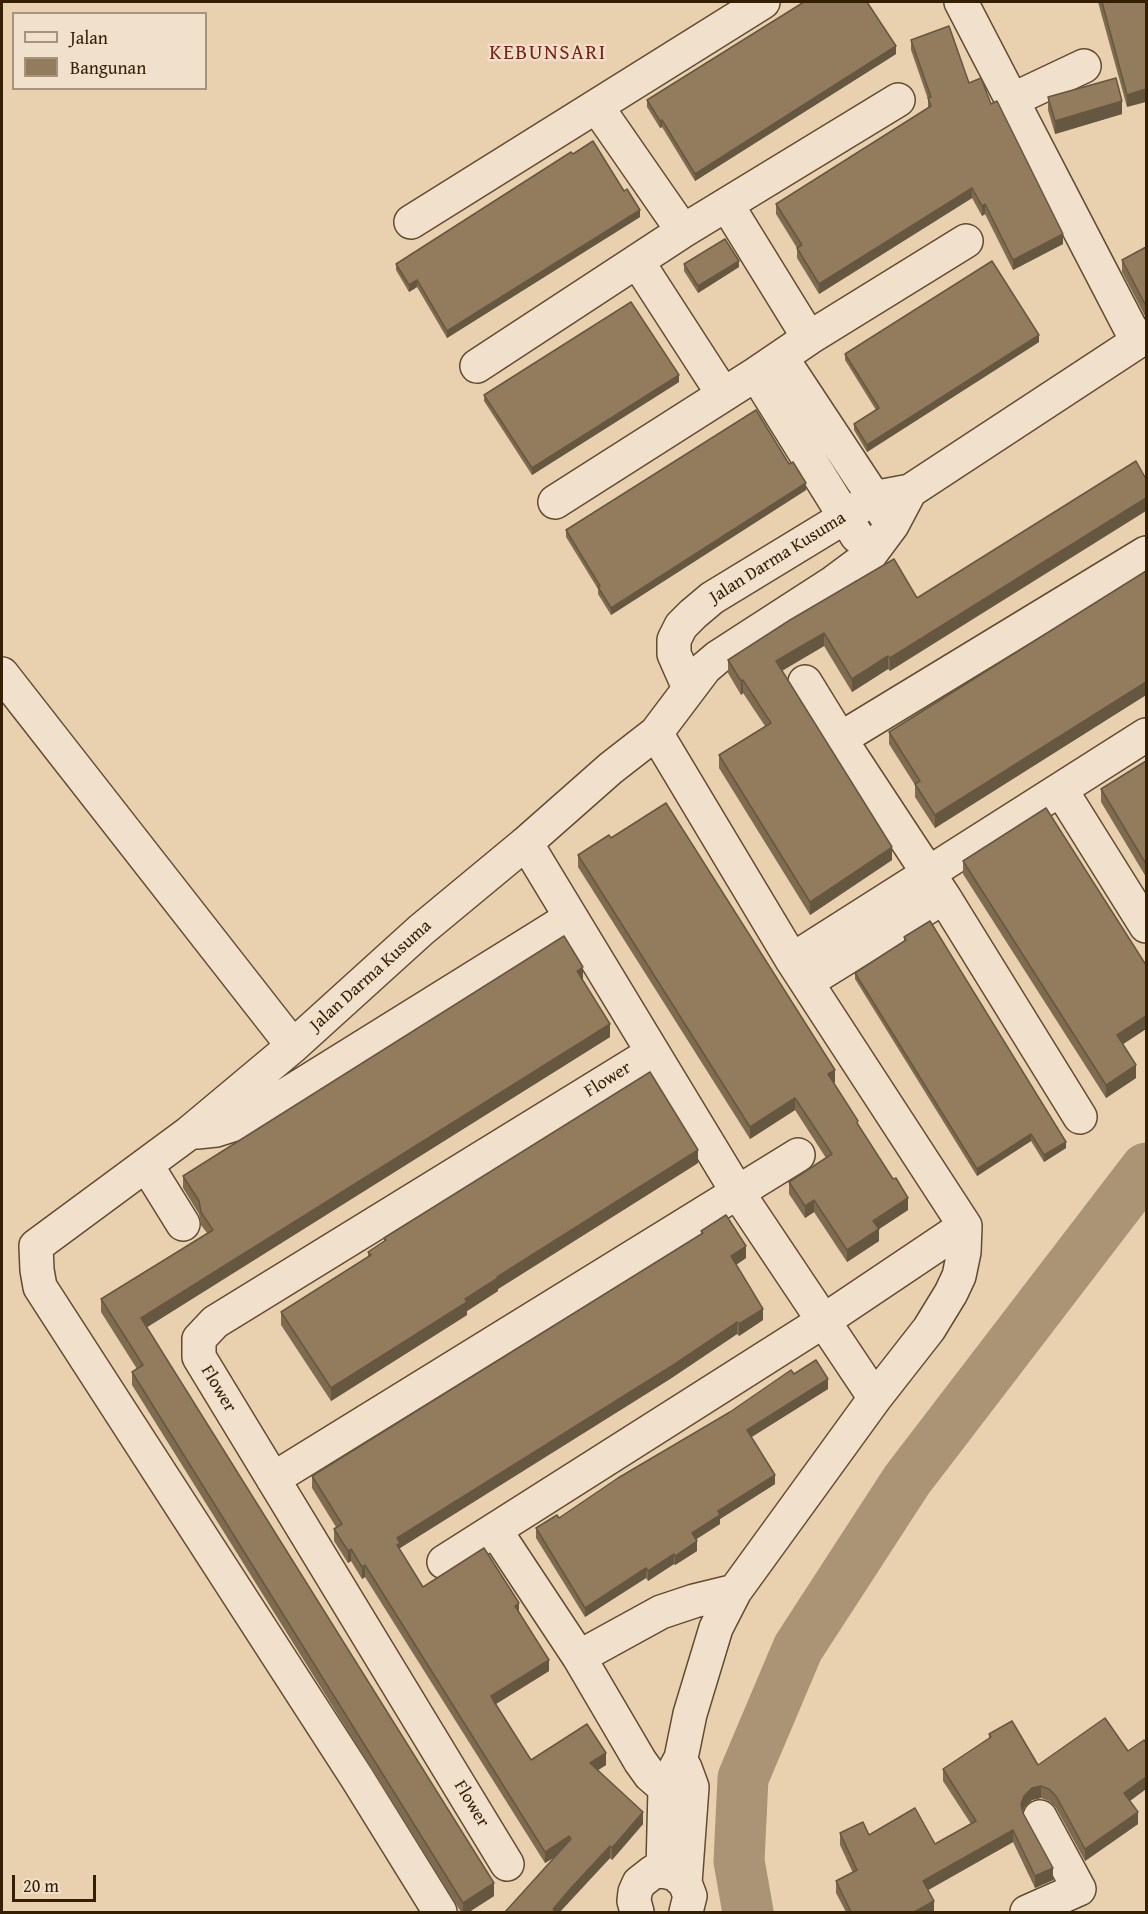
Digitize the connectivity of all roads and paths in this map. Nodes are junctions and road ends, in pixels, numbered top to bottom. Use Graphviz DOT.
graph roads {
  1 [pos="764,2"];
  2 [pos="961,2"];
  3 [pos="1084,66"];
  4 [pos="898,100"];
  5 [pos="1012,100"];
  6 [pos="597,107"];
  7 [pos="727,205"];
  8 [pos="411,222"];
  9 [pos="682,231"];
  10 [pos="966,241"];
  11 [pos="637,261"];
  12 [pos="809,338"];
  13 [pos="1142,338"];
  14 [pos="477,366"];
  15 [pos="769,366"];
  16 [pos="723,394"];
  17 [pos="910,490"];
  18 [pos="873,498"];
  19 [pos="555,502"];
  20 [pos="845,517"];
  21 [pos="892,525"];
  22 [pos="1146,553"];
  23 [pos="869,556"];
  24 [pos="2,674"];
  25 [pos="805,682"];
  26 [pos="689,688"];
  27 [pos="656,732"];
  28 [pos="1146,735"];
  29 [pos="840,739"];
  30 [pos="1061,790"];
  31 [pos="526,843"];
  32 [pos="936,885"];
  33 [pos="570,918"];
  34 [pos="1146,923"];
  35 [pos="799,971"];
  36 [pos="293,1046"];
  37 [pos="652,1053"];
  38 [pos="1080,1117"];
  39 [pos="189,1133"];
  40 [pos="798,1155"];
  41 [pos="147,1166"];
  42 [pos="738,1193"];
  43 [pos="183,1224"];
  44 [pos="964,1226"];
  45 [pos="822,1322"];
  46 [pos="874,1398"];
  47 [pos="273,1479"];
  48 [pos="495,1530"];
  49 [pos="444,1562"];
  50 [pos="735,1591"];
  51 [pos="579,1657"];
  52 [pos="680,1778"];
  53 [pos="1040,1817"];
  54 [pos="507,1864"];
  55 [pos="678,1889"];
  56 [pos="628,1909"];
  57 [pos="440,1912"];
  58 [pos="1027,1912"];
  1 -- 6 [label="street"];
  2 -- 5 [label="street"];
  3 -- 5 [label="street"];
  4 -- 7 [label="street"];
  5 -- 13 [label="street"];
  6 -- 8 [label="street"];
  6 -- 9 [label="street"];
  7 -- 9 [label="street"];
  7 -- 12 [label="street"];
  9 -- 11 [label="street"];
  10 -- 12 [label="street"];
  11 -- 14 [label="street"];
  11 -- 16 [label="street"];
  12 -- 15 [label="street"];
  13 -- 17 [label="street, Jalan Darma Kusuma"];
  15 -- 16 [label="street"];
  15 -- 18 [label="street"];
  15 -- 20 [label="street"];
  16 -- 19 [label="street"];
  17 -- 18 [label="street, Jalan Darma Kusuma"];
  17 -- 21 [label="street, Jalan Darma Kusuma"];
  18 -- 20 [label="street, Jalan Darma Kusuma"];
  18 -- 21 [label="street"];
  20 -- 23 [label="street"];
  20 -- 26 [label="street, Jalan Darma Kusuma"];
  21 -- 23 [label="street, Jalan Darma Kusuma"];
  22 -- 29 [label="street"];
  23 -- 26 [label="street, Jalan Darma Kusuma"];
  24 -- 36 [label="street"];
  25 -- 29 [label="street"];
  26 -- 27 [label="street, Jalan Darma Kusuma"];
  27 -- 31 [label="street, Jalan Darma Kusuma"];
  27 -- 35 [label="street"];
  28 -- 30 [label="street"];
  29 -- 32 [label="street"];
  30 -- 32 [label="street"];
  30 -- 34 [label="street"];
  31 -- 33 [label="street"];
  31 -- 36 [label="street, Jalan Darma Kusuma"];
  32 -- 35 [label="street"];
  32 -- 38 [label="street"];
  33 -- 37 [label="street"];
  33 -- 39 [label="street"];
  35 -- 44 [label="street"];
  36 -- 39 [label="street, Jalan Darma Kusuma"];
  37 -- 42 [label="street"];
  37 -- 47 [label="street, Flower"];
  39 -- 41 [label="street, Jalan Darma Kusuma"];
  40 -- 42 [label="street"];
  41 -- 43 [label="street"];
  41 -- 57 [label="street, Jalan Darma Kusuma"];
  42 -- 45 [label="street"];
  42 -- 47 [label="street"];
  44 -- 45 [label="street"];
  44 -- 46 [label="street"];
  45 -- 46 [label="street"];
  45 -- 48 [label="street"];
  46 -- 50 [label="street"];
  47 -- 54 [label="street, Flower"];
  48 -- 49 [label="street"];
  48 -- 51 [label="street"];
  50 -- 51 [label="street"];
  50 -- 52 [label="street"];
  51 -- 52 [label="street"];
  52 -- 55 [label="street"];
  53 -- 58 [label="street"];
  55 -- 56 [label="street"];
}
